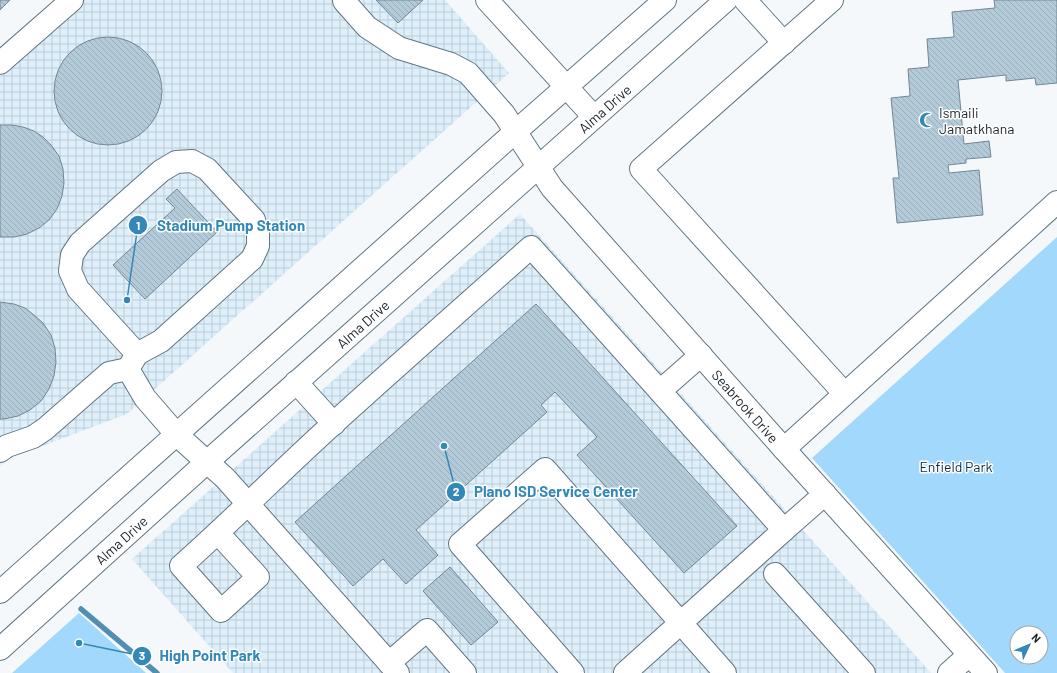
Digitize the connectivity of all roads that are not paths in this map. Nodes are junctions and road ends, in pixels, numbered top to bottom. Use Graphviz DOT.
graph roads {
  1 [pos="72,0"];
  2 [pos="487,0"];
  3 [pos="665,0"];
  4 [pos="726,0"];
  5 [pos="745,0"];
  6 [pos="832,0"];
  7 [pos="344,2"];
  8 [pos="784,43"];
  9 [pos="0,63"];
  10 [pos="566,88"];
  11 [pos="594,117"];
  12 [pos="515,132"];
  13 [pos="538,166"];
  14 [pos="1057,202"];
  15 [pos="701,355"];
  16 [pos="132,361"];
  17 [pos="296,382"];
  18 [pos="660,391"];
  19 [pos="844,393"];
  20 [pos="334,424"];
  21 [pos="177,435"];
  22 [pos="784,449"];
  23 [pos="0,451"];
  24 [pos="207,462"];
  25 [pos="825,494"];
  26 [pos="248,505"];
  27 [pos="784,530"];
  28 [pos="218,533"];
  29 [pos="775,574"];
  30 [pos="0,592"];
  31 [pos="681,623"];
  32 [pos="0,649"];
  33 [pos="970,655"];
  34 [pos="394,668"];
  35 [pos="634,670"];
  36 [pos="465,673"];
  37 [pos="572,673"];
  38 [pos="725,673"];
  39 [pos="864,673"];
  40 [pos="949,673"];
  41 [pos="986,673"];
  1 -- 9 [label="main road"];
  2 -- 10 [label="main road"];
  3 -- 10 [label="main road"];
  4 -- 11 [label="main road, Alma Drive"];
  5 -- 8 [label="main road"];
  6 -- 8 [label="main road"];
  7 -- 12 [label="main road, Seabrook Drive"];
  8 -- 19 [label="main road"];
  10 -- 11 [label="main road"];
  10 -- 12 [label="main road"];
  11 -- 13 [label="main road, Alma Drive"];
  12 -- 13 [label="main road, Seabrook Drive"];
  12 -- 21 [label="main road"];
  13 -- 15 [label="main road, Seabrook Drive"];
  13 -- 17 [label="main road, Alma Drive"];
  14 -- 19 [label="main road"];
  15 -- 18 [label="main road"];
  15 -- 22 [label="main road, Seabrook Drive"];
  16 -- 16 [label="main road"];
  16 -- 21 [label="main road"];
  16 -- 23 [label="main road"];
  17 -- 20 [label="main road"];
  17 -- 24 [label="main road, Alma Drive"];
  18 -- 20 [label="main road"];
  18 -- 27 [label="main road"];
  19 -- 22 [label="main road"];
  20 -- 26 [label="main road"];
  21 -- 24 [label="main road"];
  21 -- 30 [label="main road"];
  22 -- 25 [label="main road, Seabrook Drive"];
  24 -- 26 [label="main road"];
  24 -- 32 [label="main road, Alma Drive"];
  25 -- 27 [label="main road"];
  25 -- 33 [label="main road, Seabrook Drive"];
  26 -- 28 [label="main road"];
  26 -- 34 [label="main road"];
  27 -- 31 [label="main road"];
  29 -- 39 [label="main road"];
  31 -- 35 [label="main road"];
  31 -- 37 [label="main road"];
  31 -- 38 [label="main road"];
  33 -- 40 [label="main road"];
  33 -- 41 [label="main road, Seabrook Drive"];
  34 -- 36 [label="main road"];
}
